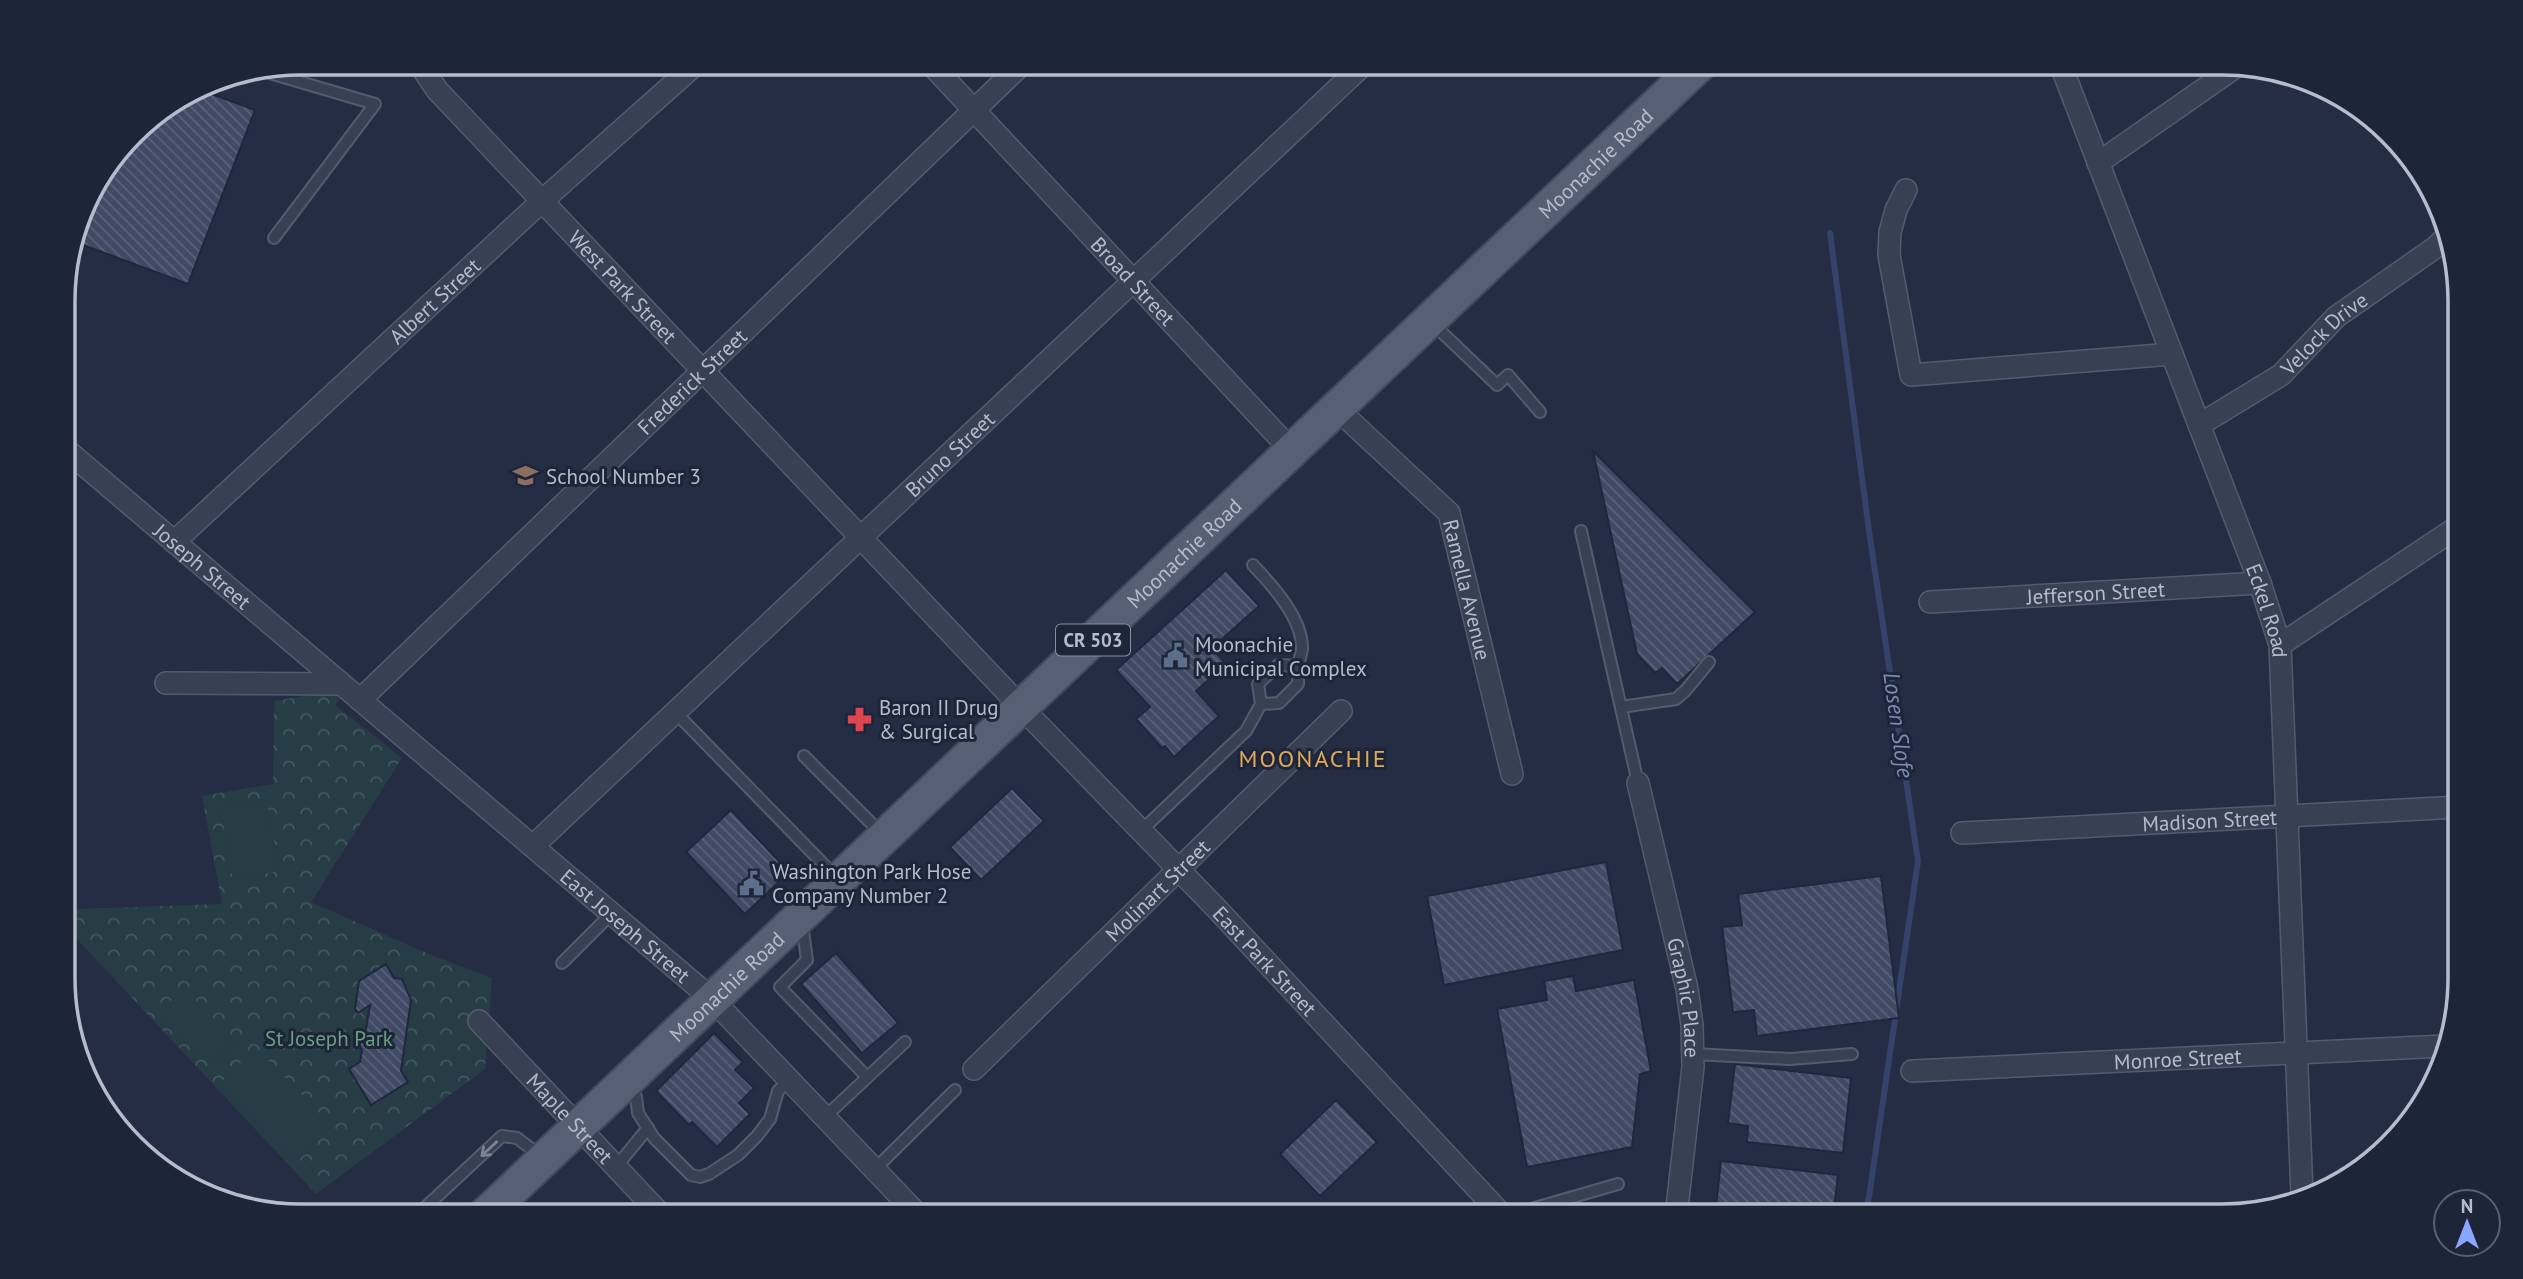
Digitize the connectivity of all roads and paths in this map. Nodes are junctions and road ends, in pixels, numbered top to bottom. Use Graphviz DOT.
graph roads {
  1 [pos="427,75"];
  2 [pos="683,75"];
  3 [pos="940,75"];
  4 [pos="1010,75"];
  5 [pos="1352,75"];
  6 [pos="1688,75"];
  7 [pos="2065,75"];
  8 [pos="2224,75"];
  9 [pos="281,76"];
  10 [pos="972,111"];
  11 [pos="2098,163"];
  12 [pos="1906,190"];
  13 [pos="542,201"];
  14 [pos="274,238"];
  15 [pos="2440,243"];
  16 [pos="1133,281"];
  17 [pos="1429,320"];
  18 [pos="2172,354"];
  19 [pos="703,371"];
  20 [pos="1336,408"];
  21 [pos="1540,412"];
  22 [pos="2199,425"];
  23 [pos="1292,451"];
  24 [pos="76,458"];
  25 [pos="1581,531"];
  26 [pos="2448,533"];
  27 [pos="861,538"];
  28 [pos="174,542"];
  29 [pos="1253,565"];
  30 [pos="2260,583"];
  31 [pos="1930,602"];
  32 [pos="2280,645"];
  33 [pos="1709,662"];
  34 [pos="1298,666"];
  35 [pos="166,683"];
  36 [pos="341,684"];
  37 [pos="360,700"];
  38 [pos="1261,704"];
  39 [pos="1621,707"];
  40 [pos="1022,708"];
  41 [pos="1341,711"];
  42 [pos="675,712"];
  43 [pos="804,755"];
  44 [pos="1511,774"];
  45 [pos="1638,783"];
  46 [pos="2448,808"];
  47 [pos="2287,816"];
  48 [pos="1141,831"];
  49 [pos="1962,833"];
  50 [pos="885,837"];
  51 [pos="533,846"];
  52 [pos="1179,870"];
  53 [pos="839,880"];
  54 [pos="612,913"];
  55 [pos="801,916"];
  56 [pos="562,963"];
  57 [pos="712,999"];
  58 [pos="479,1021"];
  59 [pos="905,1042"];
  60 [pos="2437,1046"];
  61 [pos="2296,1053"];
  62 [pos="1693,1054"];
  63 [pos="1852,1054"];
  64 [pos="974,1069"];
  65 [pos="1912,1071"];
  66 [pos="867,1077"];
  67 [pos="789,1080"];
  68 [pos="626,1081"];
  69 [pos="955,1090"];
  70 [pos="825,1117"];
  71 [pos="579,1127"];
  72 [pos="648,1128"];
  73 [pos="545,1159"];
  74 [pos="616,1167"];
  75 [pos="874,1170"];
  76 [pos="1618,1184"];
  77 [pos="2302,1189"];
  78 [pos="1487,1203"];
  79 [pos="1537,1203"];
  80 [pos="1677,1203"];
  81 [pos="429,1204"];
  82 [pos="497,1204"];
  83 [pos="651,1204"];
  84 [pos="907,1204"];
  1 -- 13 [label="street, West Park Street"];
  2 -- 13 [label="street, Albert Street"];
  3 -- 10 [label="street, Broad Street"];
  4 -- 10 [label="street, Frederick Street"];
  5 -- 16 [label="street, Bruno Street"];
  6 -- 17 [label="main road, Moonachie Road / CR 503"];
  7 -- 11 [label="street, Eckel Road"];
  8 -- 11 [label="street"];
  9 -- 14 [label="lane"];
  10 -- 16 [label="street, Broad Street"];
  10 -- 19 [label="street, Frederick Street"];
  11 -- 18 [label="street, Eckel Road"];
  12 -- 18 [label="street"];
  13 -- 19 [label="street, West Park Street"];
  13 -- 28 [label="street, Albert Street"];
  15 -- 22 [label="street, Velock Drive"];
  16 -- 23 [label="street, Broad Street"];
  16 -- 27 [label="street, Bruno Street"];
  17 -- 20 [label="main road, Moonachie Road / CR 503"];
  17 -- 21 [label="lane"];
  18 -- 22 [label="street, Eckel Road"];
  19 -- 27 [label="street, West Park Street"];
  19 -- 37 [label="street, Frederick Street"];
  20 -- 23 [label="main road, Moonachie Road / CR 503"];
  20 -- 44 [label="street, Ramella Avenue"];
  22 -- 30 [label="street, Eckel Road"];
  23 -- 40 [label="main road, Moonachie Road / CR 503"];
  24 -- 28 [label="street, Joseph Street"];
  25 -- 39 [label="lane"];
  26 -- 32 [label="street"];
  27 -- 40 [label="street, West Park Street"];
  27 -- 42 [label="street, Bruno Street"];
  28 -- 36 [label="street, Joseph Street"];
  29 -- 34 [label="lane"];
  30 -- 31 [label="street, Jefferson Street"];
  30 -- 32 [label="street, Eckel Road"];
  32 -- 47 [label="street, Eckel Road"];
  33 -- 39 [label="lane"];
  34 -- 38 [label="lane"];
  34 -- 38 [label="lane"];
  35 -- 36 [label="street"];
  36 -- 37 [label="street, East Joseph Street"];
  37 -- 51 [label="street, East Joseph Street"];
  38 -- 48 [label="lane"];
  39 -- 45 [label="lane"];
  40 -- 48 [label="street, East Park Street"];
  40 -- 50 [label="main road, Moonachie Road / CR 503"];
  41 -- 52 [label="street, Molinart Street"];
  42 -- 51 [label="street, Bruno Street"];
  42 -- 53 [label="lane"];
  43 -- 50 [label="lane"];
  45 -- 62 [label="street, Graphic Place"];
  46 -- 47 [label="street, Madison Street"];
  47 -- 49 [label="street, Madison Street"];
  47 -- 61 [label="street, Eckel Road"];
  48 -- 52 [label="street, East Park Street"];
  50 -- 53 [label="main road, Moonachie Road / CR 503"];
  51 -- 54 [label="street, East Joseph Street"];
  52 -- 64 [label="street, Molinart Street"];
  52 -- 78 [label="street, East Park Street"];
  53 -- 55 [label="main road, Moonachie Road / CR 503"];
  54 -- 56 [label="lane"];
  54 -- 57 [label="street, East Joseph Street"];
  55 -- 57 [label="main road, Moonachie Road / CR 503"];
  55 -- 66 [label="lane"];
  57 -- 67 [label="street, East Joseph Street"];
  57 -- 68 [label="main road, Moonachie Road / CR 503"];
  58 -- 71 [label="street, Maple Street"];
  59 -- 66 [label="lane"];
  60 -- 61 [label="street, Monroe Street"];
  61 -- 65 [label="street, Monroe Street"];
  61 -- 77 [label="street, Eckel Road"];
  62 -- 63 [label="lane"];
  62 -- 80 [label="street, Graphic Place"];
  66 -- 70 [label="lane"];
  67 -- 70 [label="street, East Joseph Street"];
  67 -- 72 [label="lane"];
  68 -- 71 [label="main road, Moonachie Road / CR 503"];
  68 -- 72 [label="lane"];
  69 -- 75 [label="lane"];
  70 -- 75 [label="street, East Joseph Street"];
  71 -- 73 [label="main road, Moonachie Road / CR 503"];
  71 -- 74 [label="street, Maple Street"];
  72 -- 74 [label="lane"];
  73 -- 81 [label="lane, one-way"];
  73 -- 82 [label="main road, Moonachie Road / CR 503"];
  74 -- 83 [label="street, Maple Street"];
  75 -- 84 [label="street, East Joseph Street"];
  76 -- 79 [label="lane"];
}
